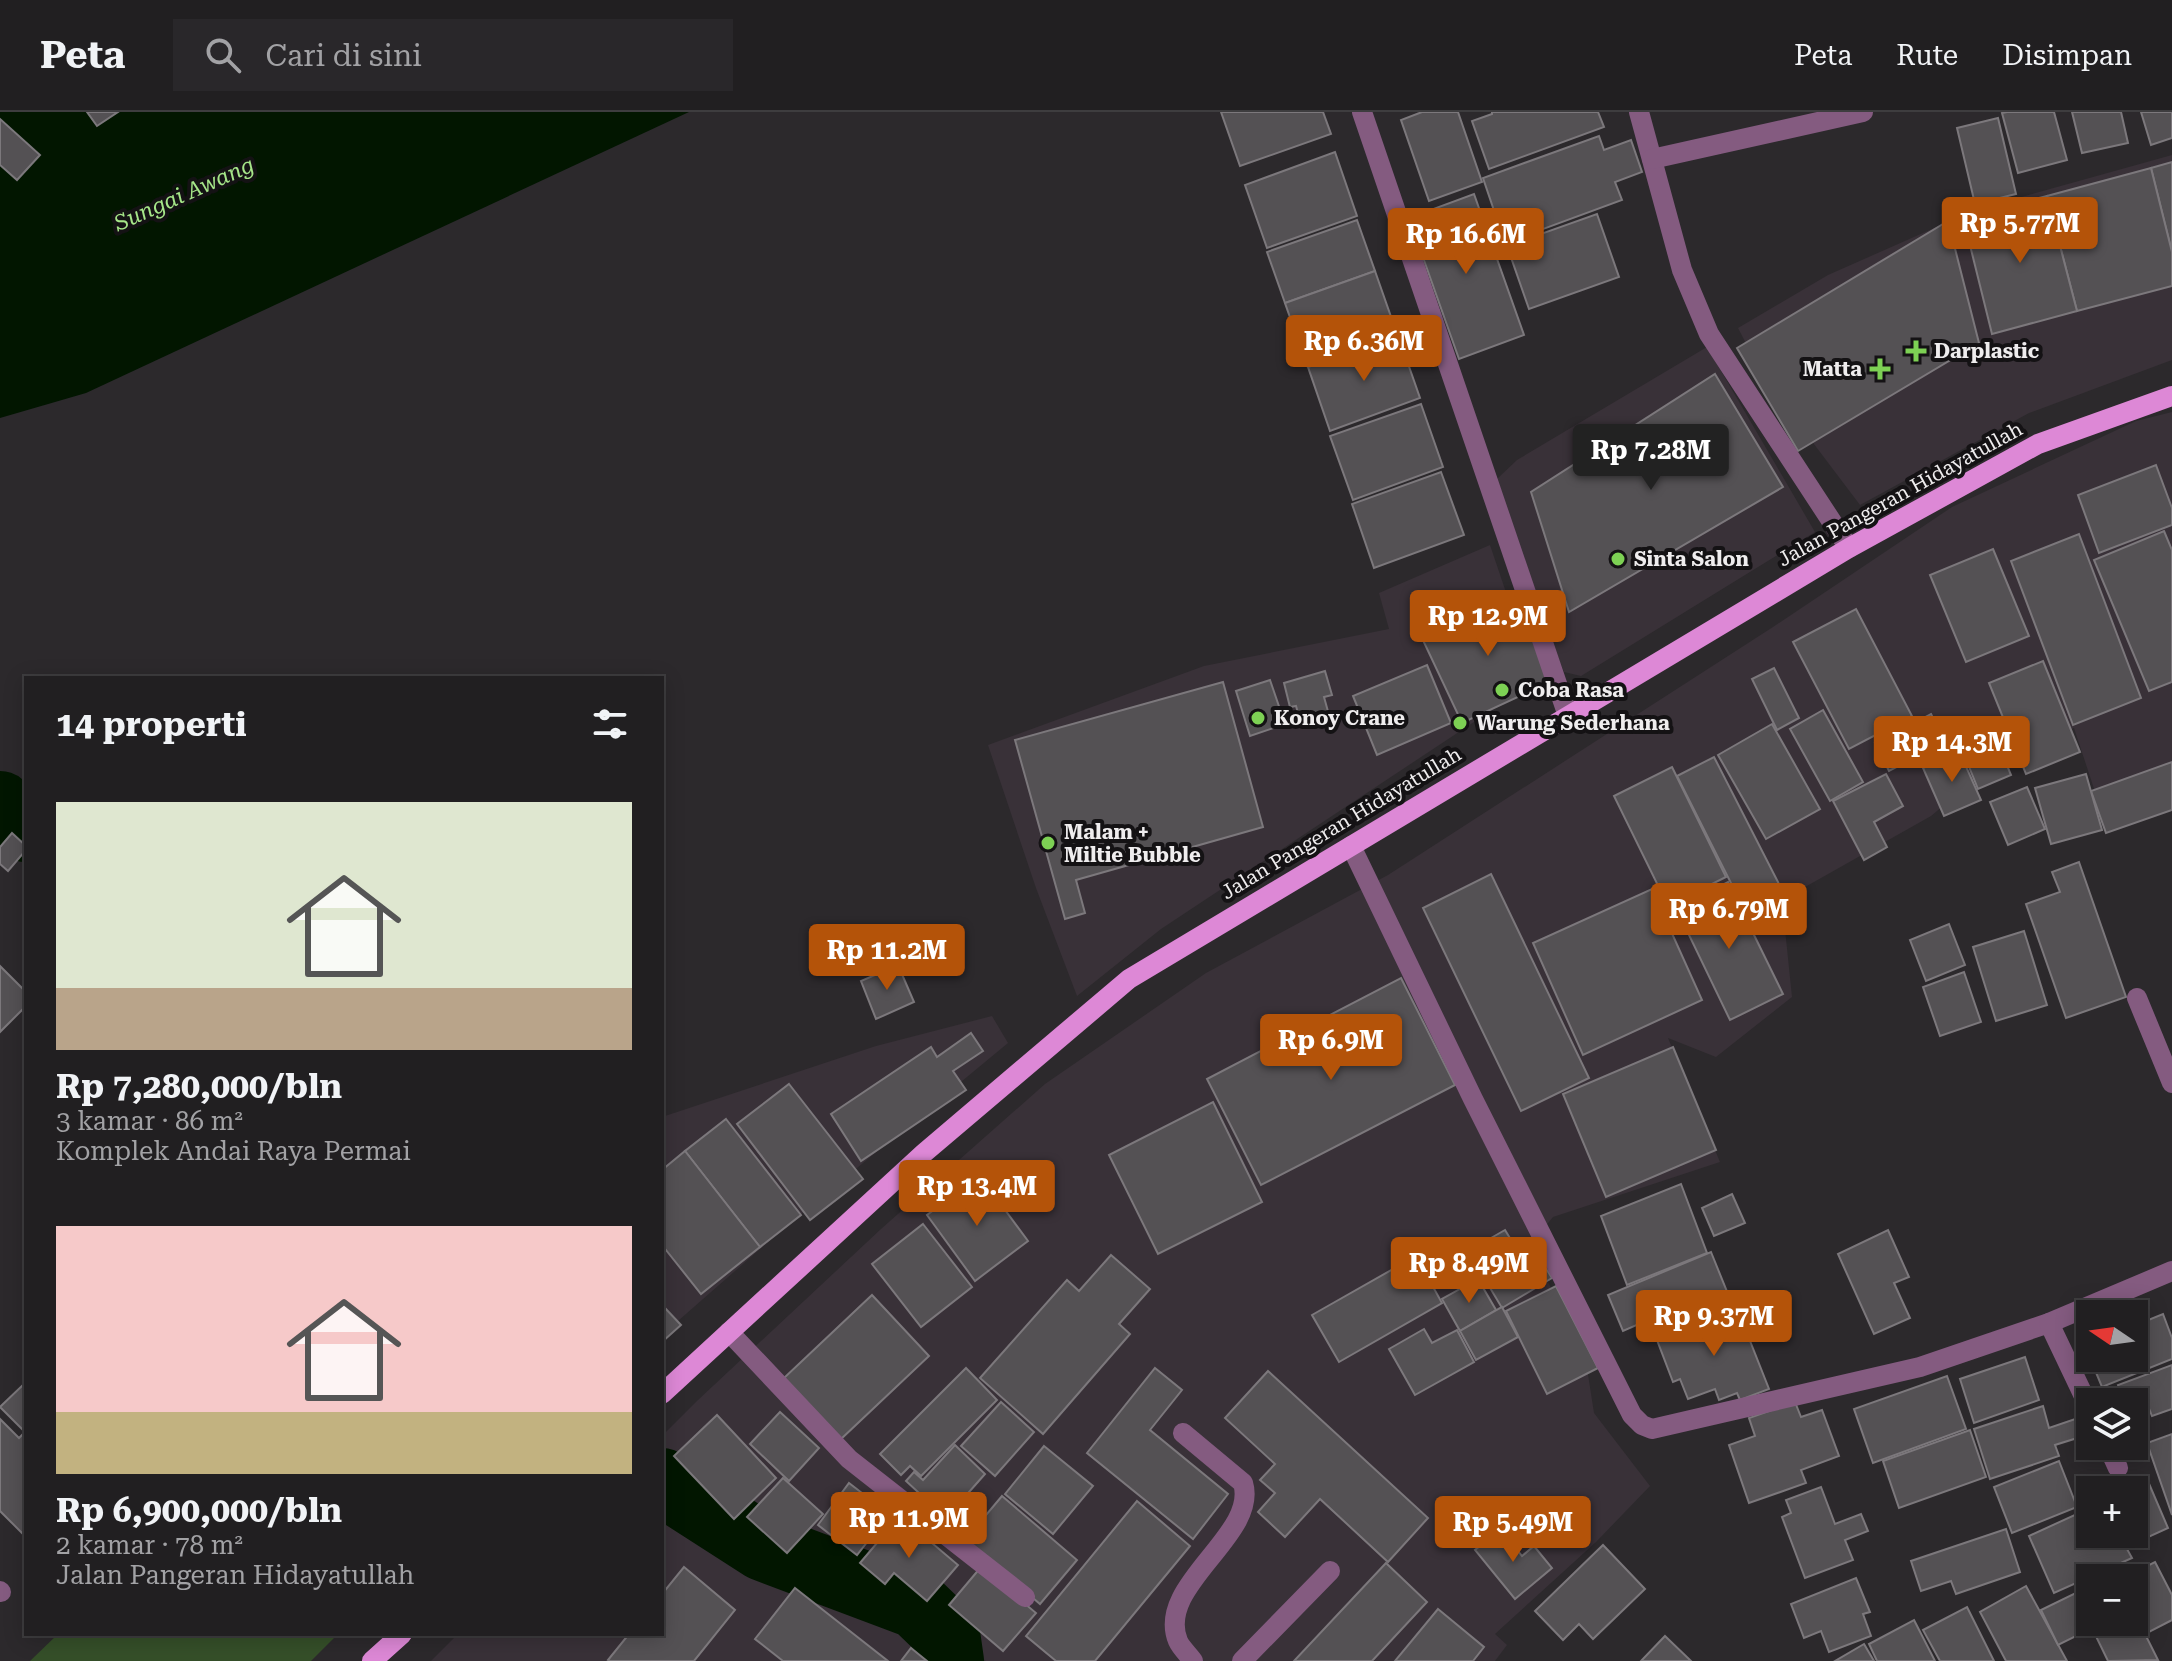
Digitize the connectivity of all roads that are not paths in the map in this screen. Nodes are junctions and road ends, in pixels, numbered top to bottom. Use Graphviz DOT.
graph roads {
  1 [pos="1362,112"];
  2 [pos="1639,112"];
  3 [pos="1863,112"];
  4 [pos="1652,159"];
  5 [pos="2172,396"];
  6 [pos="1849,548"];
  7 [pos="1568,716"];
  8 [pos="1351,846"];
  9 [pos="2137,998"];
  10 [pos="2172,1083"];
  11 [pos="2172,1271"];
  12 [pos="2049,1323"];
  13 [pos="729,1332"];
  14 [pos="2080,1388"];
  15 [pos="664,1392"];
  16 [pos="1183,1433"];
  17 [pos="2114,1460"];
  18 [pos="2118,1468"];
  19 [pos="1330,1571"];
  20 [pos="1025,1597"];
  21 [pos="400,1636"];
  22 [pos="372,1661"];
  23 [pos="1193,1661"];
  24 [pos="1242,1661"];
  1 -- 7 [label="street"];
  2 -- 4 [label="street"];
  3 -- 4 [label="street"];
  4 -- 6 [label="street"];
  5 -- 6 [label="main road, Jalan Pangeran Hidayatullah"];
  6 -- 7 [label="main road, Jalan Pangeran Hidayatullah"];
  7 -- 8 [label="main road, Jalan Pangeran Hidayatullah"];
  8 -- 12 [label="street"];
  8 -- 13 [label="main road, Jalan Pangeran Hidayatullah"];
  9 -- 10 [label="street"];
  11 -- 12 [label="street"];
  12 -- 14 [label="street"];
  13 -- 15 [label="main road, Jalan Pangeran Hidayatullah"];
  13 -- 20 [label="street"];
  16 -- 23 [label="street"];
  17 -- 18 [label="street"];
  19 -- 24 [label="street"];
  21 -- 22 [label="main road"];
}
